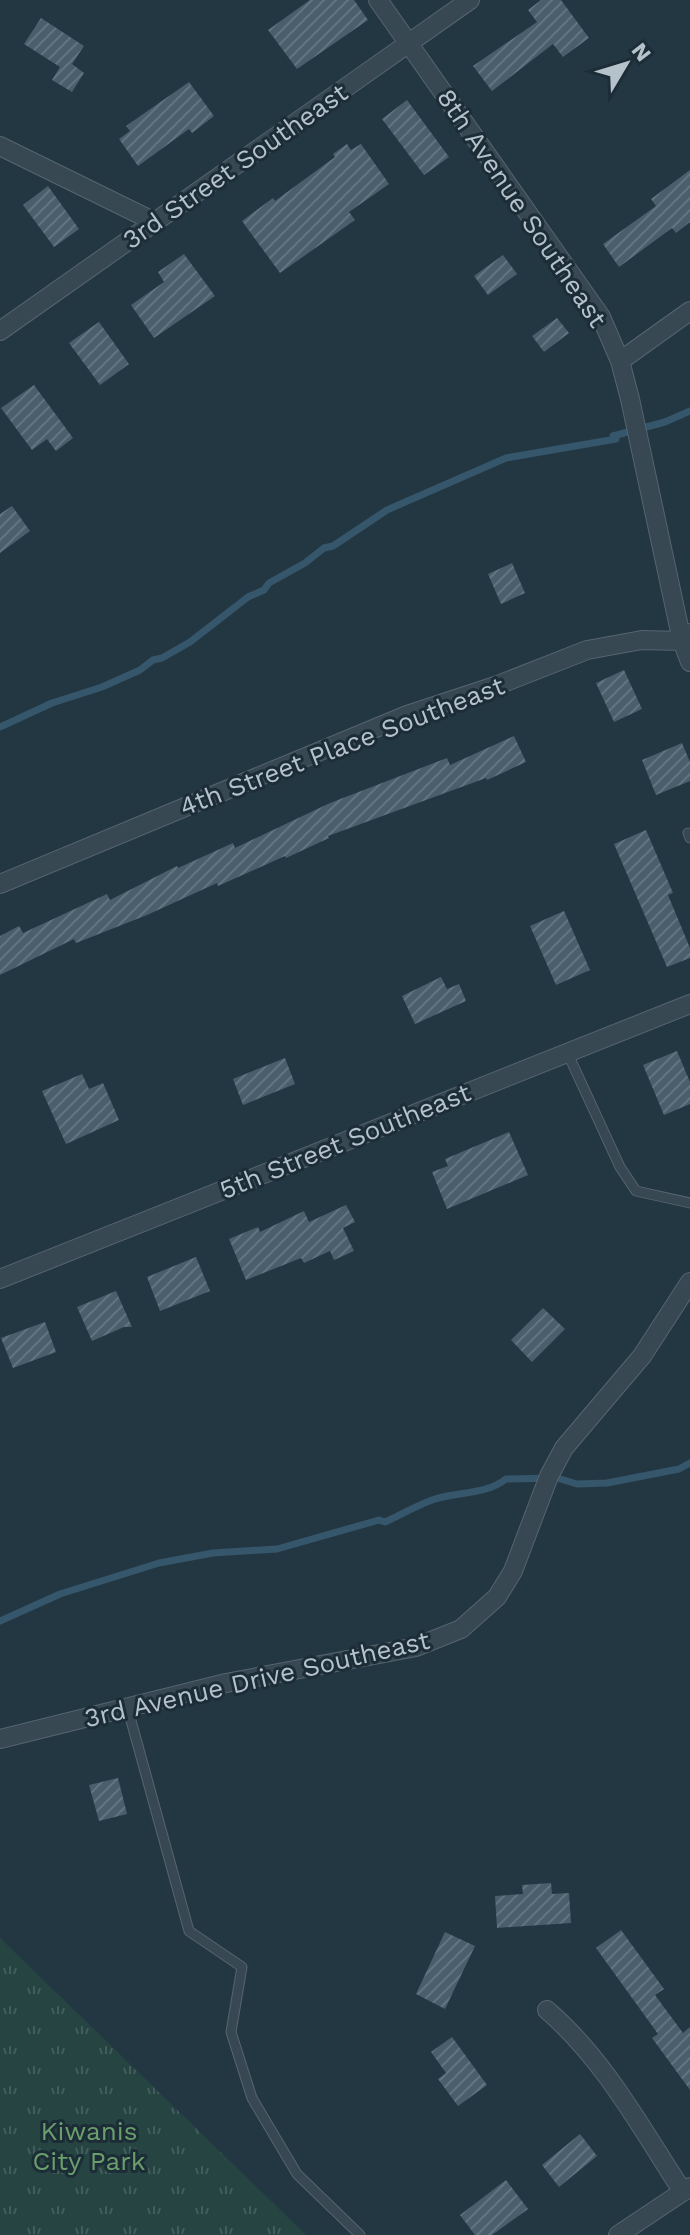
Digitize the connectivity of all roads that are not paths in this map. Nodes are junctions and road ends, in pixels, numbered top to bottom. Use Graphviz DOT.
graph roads {
  1 [pos="378,0"];
  2 [pos="470,0"];
  3 [pos="409,44"];
  4 [pos="0,146"];
  5 [pos="155,222"];
  6 [pos="690,311"];
  7 [pos="0,331"];
  8 [pos="620,361"];
  9 [pos="686,637"];
  10 [pos="690,662"];
  11 [pos="0,884"];
  12 [pos="690,1004"];
  13 [pos="567,1052"];
  14 [pos="690,1203"];
  15 [pos="0,1279"];
  16 [pos="690,1282"];
  17 [pos="127,1706"];
  18 [pos="0,1739"];
  19 [pos="547,2010"];
  20 [pos="686,2189"];
  21 [pos="360,2235"];
  22 [pos="618,2235"];
  1 -- 3 [label="street, 8th Avenue Southeast"];
  2 -- 3 [label="street, 3rd Street Southeast"];
  3 -- 5 [label="street, 3rd Street Southeast"];
  3 -- 8 [label="street, 8th Avenue Southeast"];
  4 -- 5 [label="street"];
  5 -- 7 [label="street, 3rd Street Southeast"];
  6 -- 8 [label="street"];
  8 -- 9 [label="street, 8th Avenue Southeast"];
  9 -- 10 [label="street, 8th Avenue Southeast"];
  9 -- 11 [label="street, 4th Street Place Southeast"];
  12 -- 13 [label="street, 5th Street Southeast"];
  13 -- 14 [label="lane"];
  13 -- 15 [label="street, 5th Street Southeast"];
  16 -- 17 [label="street, 3rd Avenue Drive Southeast"];
  17 -- 18 [label="street, 3rd Avenue Drive Southeast"];
  17 -- 21 [label="lane"];
  19 -- 20 [label="street"];
  20 -- 22 [label="street"];
}
